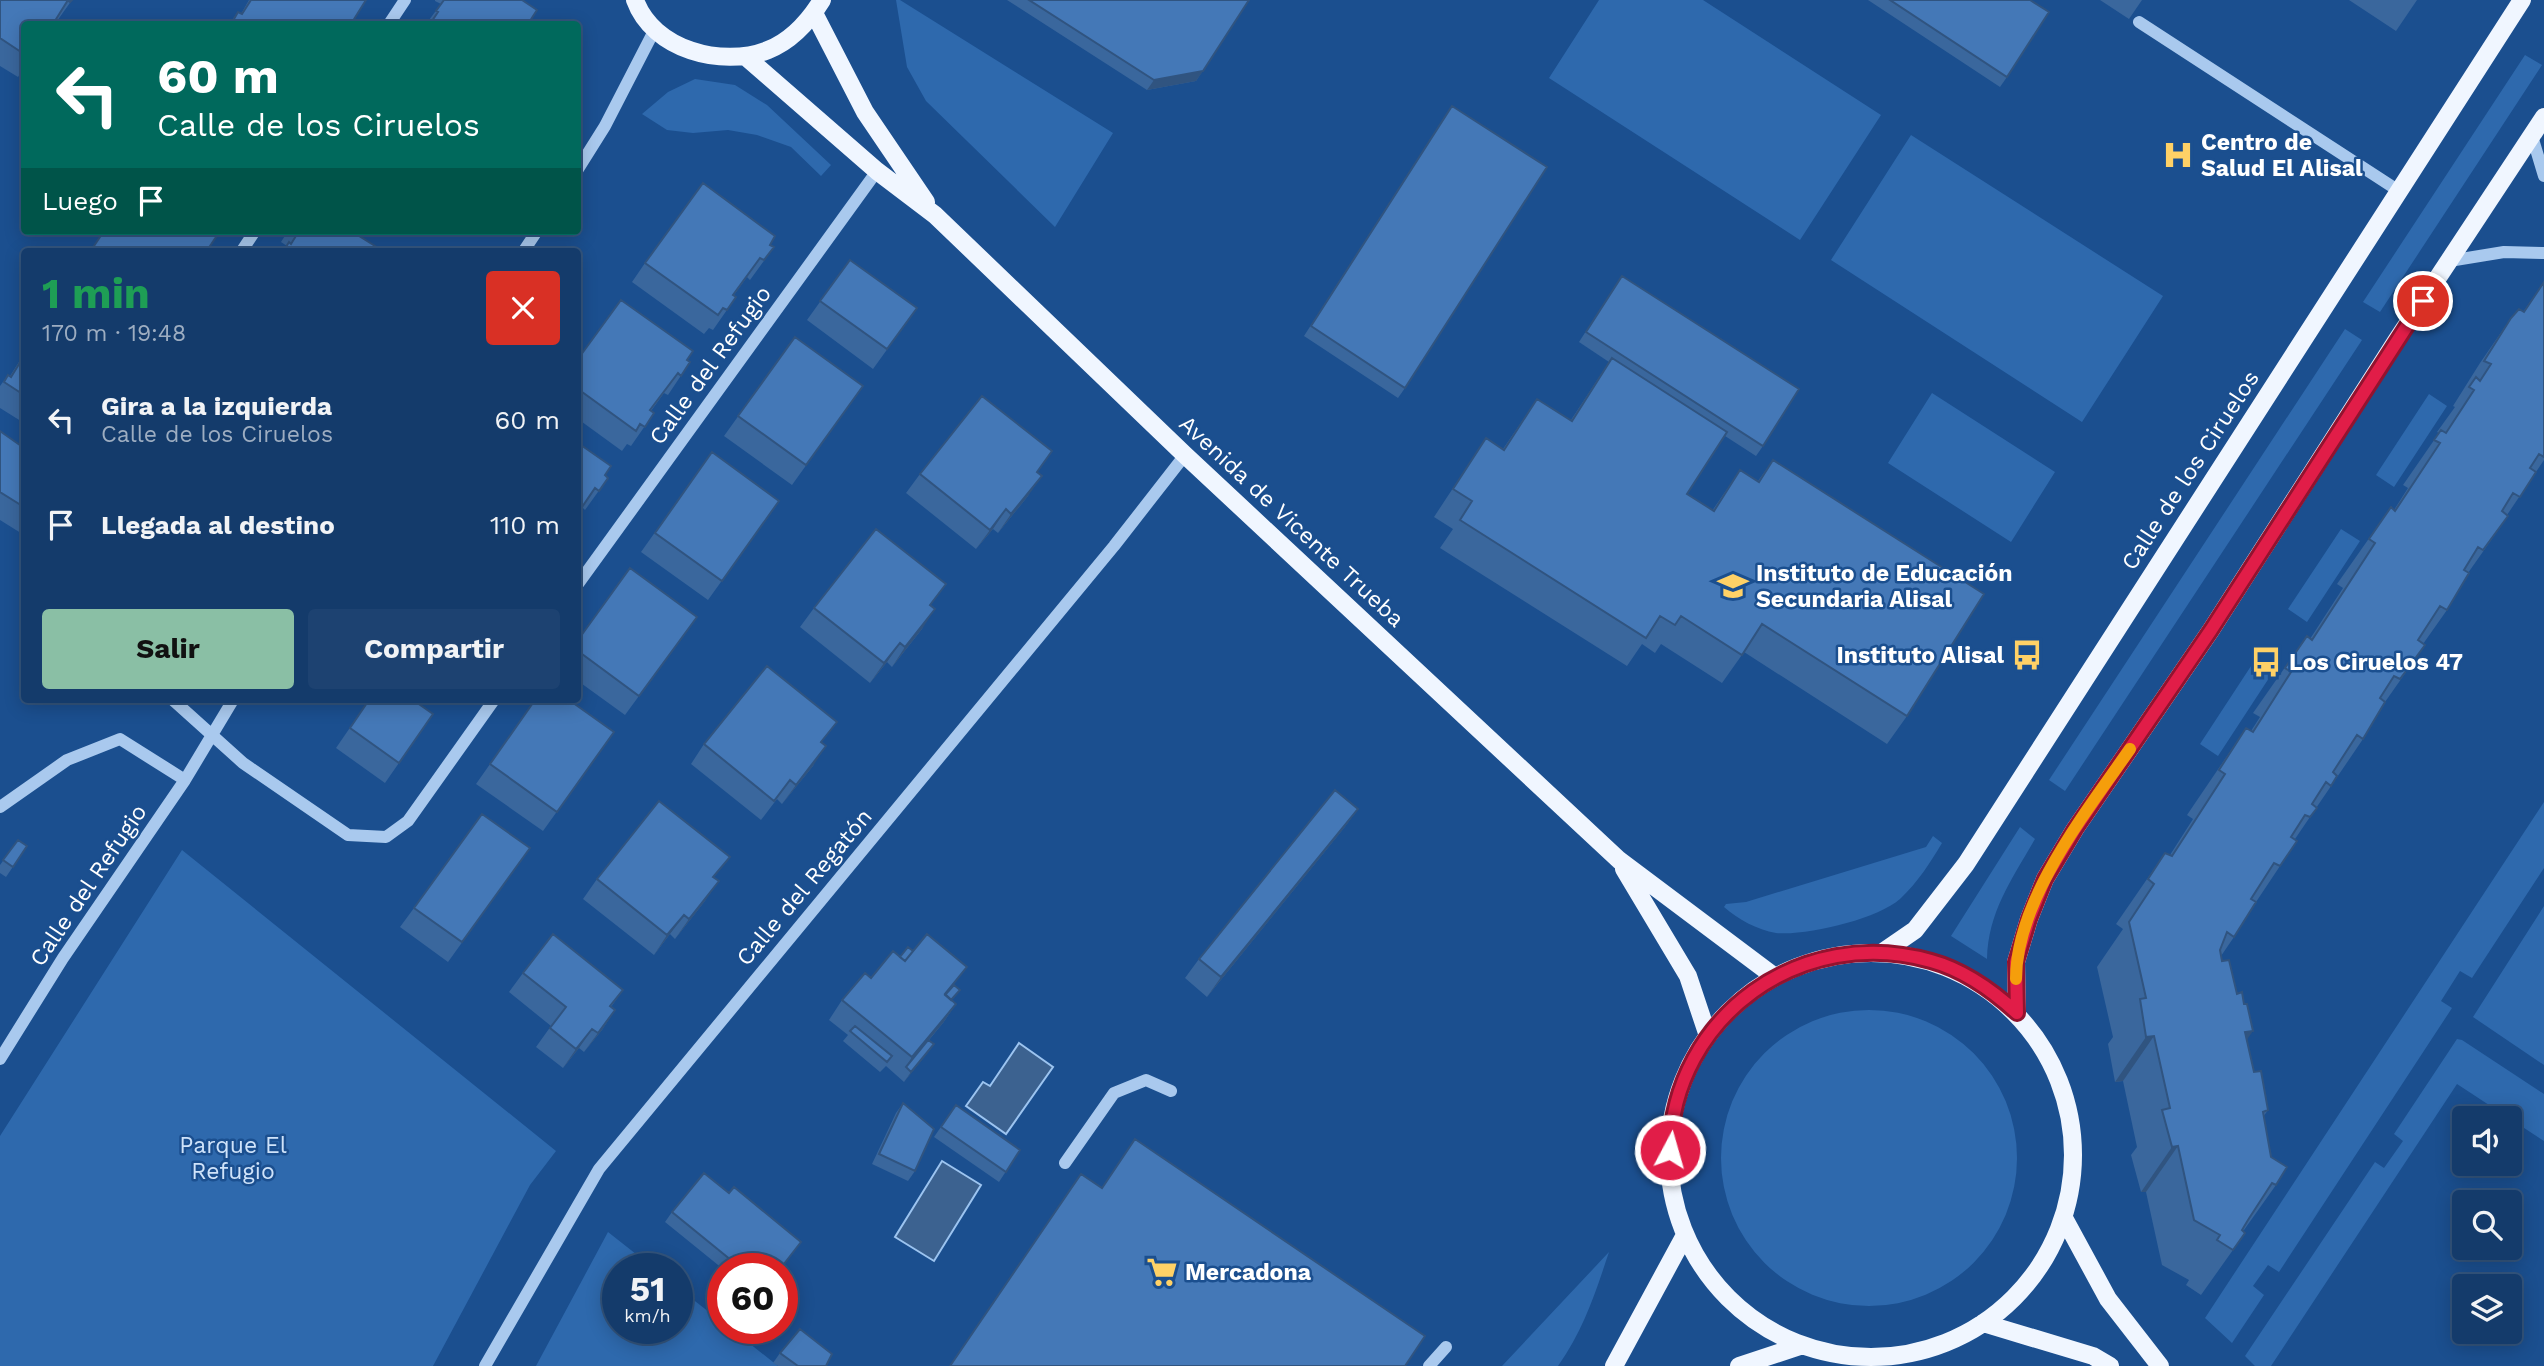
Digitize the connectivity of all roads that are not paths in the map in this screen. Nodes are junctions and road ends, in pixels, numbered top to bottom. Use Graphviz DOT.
graph roads {
  1 [pos="405,0"];
  2 [pos="635,0"];
  3 [pos="2522,0"];
  4 [pos="818,6"];
  5 [pos="391,21"];
  6 [pos="2139,22"];
  7 [pos="655,29"];
  8 [pos="746,57"];
  9 [pos="2544,117"];
  10 [pos="2532,136"];
  11 [pos="581,164"];
  12 [pos="877,171"];
  13 [pos="2544,176"];
  14 [pos="2399,191"];
  15 [pos="935,215"];
  16 [pos="2544,253"];
  17 [pos="2449,261"];
  18 [pos="1185,455"];
  19 [pos="581,580"];
  20 [pos="176,703"];
  21 [pos="231,703"];
  22 [pos="492,703"];
  23 [pos="211,733"];
  24 [pos="185,780"];
  25 [pos="0,807"];
  26 [pos="1619,860"];
  27 [pos="1883,952"];
  28 [pos="1775,976"];
  29 [pos="2017,1013"];
  30 [pos="1708,1036"];
  31 [pos="0,1059"];
  32 [pos="1171,1091"];
  33 [pos="1065,1163"];
  34 [pos="2063,1218"];
  35 [pos="1685,1235"];
  36 [pos="1983,1323"];
  37 [pos="1803,1345"];
  38 [pos="1446,1347"];
  39 [pos="485,1366"];
  40 [pos="1429,1366"];
  41 [pos="1614,1366"];
  42 [pos="1739,1366"];
  43 [pos="2110,1366"];
  44 [pos="2160,1366"];
  1 -- 5 [label="street"];
  2 -- 7 [label="main road"];
  3 -- 14 [label="main road, Calle de los Ciruelos"];
  4 -- 8 [label="main road"];
  4 -- 15 [label="main road, Avenida de Vicente Trueba"];
  6 -- 14 [label="street"];
  7 -- 8 [label="main road"];
  7 -- 11 [label="street"];
  8 -- 12 [label="main road, Avenida de Vicente Trueba"];
  9 -- 10 [label="main road"];
  10 -- 13 [label="street"];
  10 -- 17 [label="main road"];
  12 -- 15 [label="main road, Avenida de Vicente Trueba"];
  12 -- 19 [label="street, Calle del Refugio"];
  14 -- 27 [label="main road, Calle de los Ciruelos"];
  15 -- 18 [label="main road, Avenida de Vicente Trueba"];
  16 -- 17 [label="street"];
  17 -- 29 [label="main road"];
  18 -- 26 [label="main road, Avenida de Vicente Trueba"];
  18 -- 39 [label="street, Calle del Regatón"];
  20 -- 23 [label="street"];
  21 -- 23 [label="street, Calle del Refugio"];
  22 -- 23 [label="street"];
  23 -- 24 [label="street, Calle del Refugio"];
  24 -- 25 [label="street"];
  24 -- 31 [label="street, Calle del Refugio"];
  26 -- 28 [label="main road, Avenida de Vicente Trueba"];
  26 -- 30 [label="main road, Avenida de Vicente Trueba"];
  27 -- 28 [label="main road"];
  27 -- 29 [label="main road"];
  28 -- 30 [label="main road"];
  29 -- 34 [label="main road"];
  30 -- 35 [label="main road"];
  32 -- 33 [label="street"];
  34 -- 36 [label="main road"];
  34 -- 44 [label="main road"];
  35 -- 37 [label="main road"];
  35 -- 41 [label="main road"];
  36 -- 37 [label="main road"];
  36 -- 43 [label="main road"];
  37 -- 42 [label="main road"];
  38 -- 40 [label="street"];
}
